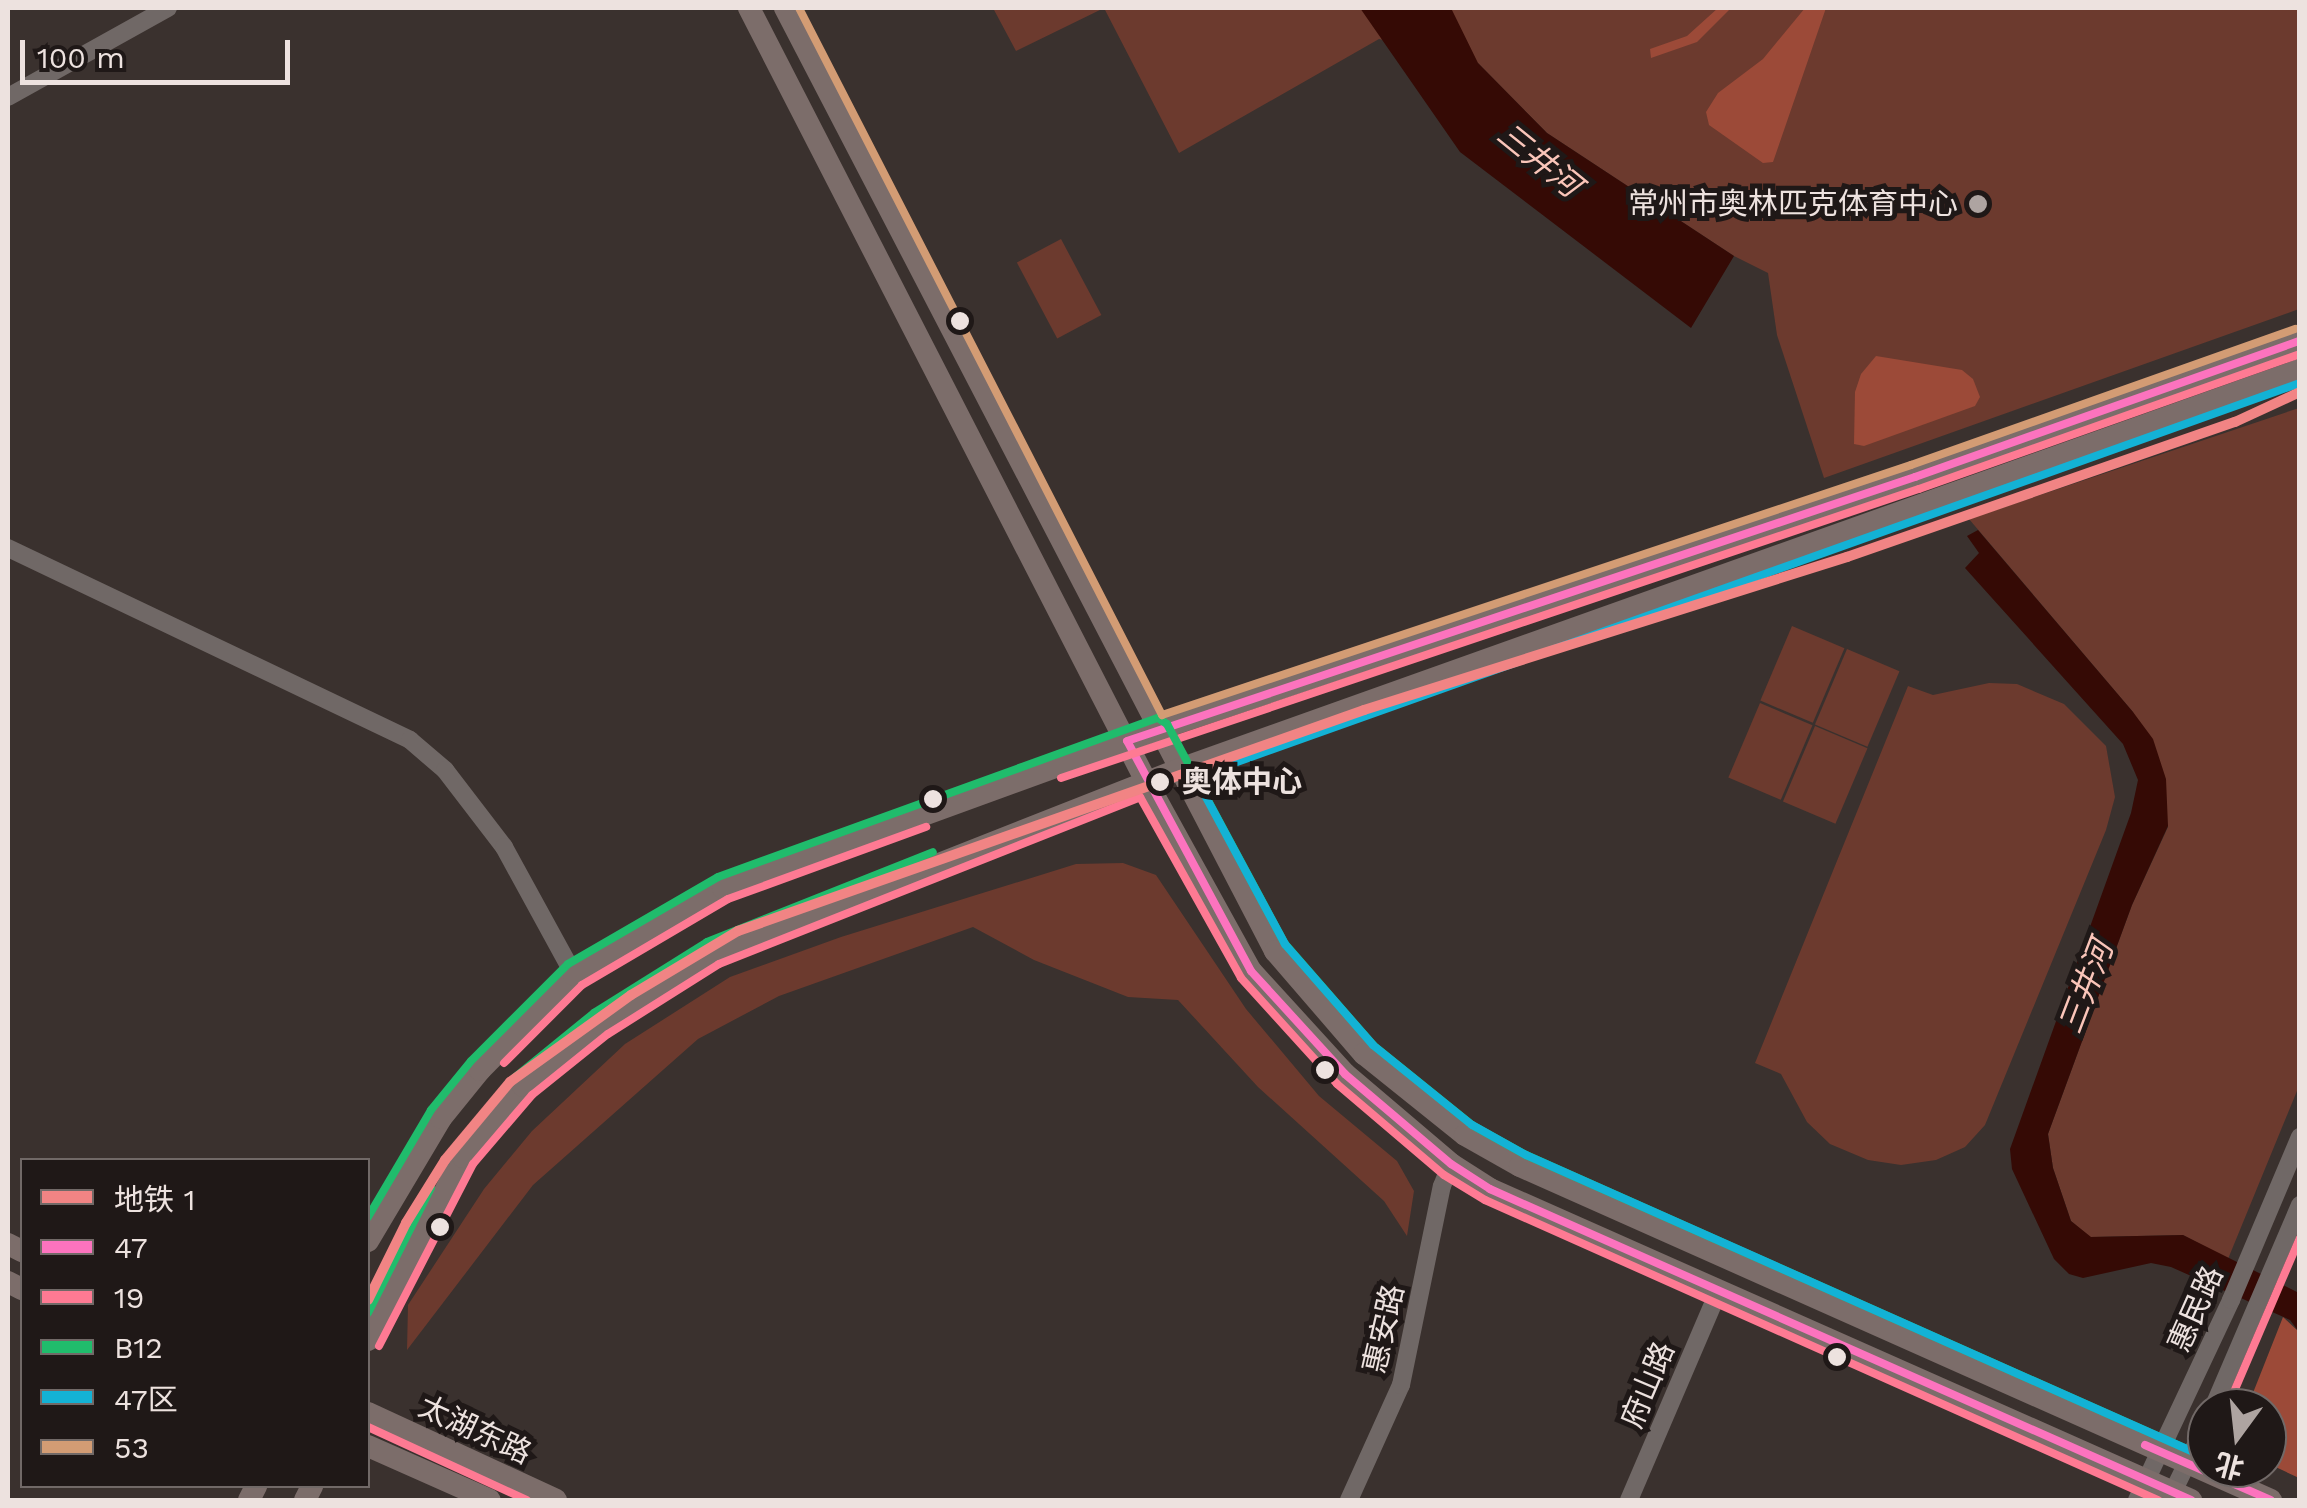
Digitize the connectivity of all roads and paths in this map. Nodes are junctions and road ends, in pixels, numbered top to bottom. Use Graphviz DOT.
graph roads {
  1 [pos="168,8"];
  2 [pos="749,8"];
  3 [pos="786,8"];
  4 [pos="8,97"];
  5 [pos="2300,341"];
  6 [pos="2300,370"];
  7 [pos="8,548"];
  8 [pos="1156,730"];
  9 [pos="1127,740"];
  10 [pos="1177,770"];
  11 [pos="1146,782"];
  12 [pos="574,975"];
  13 [pos="2300,1136"];
  14 [pos="1451,1164"];
  15 [pos="2300,1205"];
  16 [pos="370,1238"];
  17 [pos="1718,1292"];
  18 [pos="370,1336"];
  19 [pos="2222,1388"];
  20 [pos="370,1414"];
  21 [pos="370,1447"];
  22 [pos="2160,1452"];
  23 [pos="2187,1464"];
  24 [pos="2244,1488"];
  25 [pos="2142,1491"];
  26 [pos="2177,1498"];
  27 [pos="490,1500"];
  28 [pos="556,1500"];
  29 [pos="1349,1500"];
  30 [pos="1628,1500"];
  31 [pos="2272,1500"];
  1 -- 4 [label="street"];
  2 -- 9 [label="main road"];
  3 -- 8 [label="main road"];
  5 -- 8 [label="main road"];
  6 -- 10 [label="main road"];
  7 -- 12 [label="street"];
  8 -- 9 [label="main road"];
  8 -- 10 [label="main road"];
  9 -- 11 [label="main road"];
  9 -- 12 [label="main road"];
  10 -- 11 [label="main road"];
  10 -- 22 [label="main road"];
  11 -- 14 [label="main road"];
  11 -- 18 [label="main road"];
  12 -- 16 [label="main road"];
  13 -- 22 [label="street, 惠民路"];
  14 -- 17 [label="main road"];
  14 -- 29 [label="street, 惠安路"];
  15 -- 19 [label="street, 惠民路"];
  17 -- 25 [label="main road"];
  17 -- 30 [label="street, 府山路"];
  20 -- 28 [label="main road, 太湖东路"];
  21 -- 27 [label="main road, 太湖东路"];
  22 -- 23 [label="main road"];
  22 -- 25 [label="street, 惠民路"];
  23 -- 26 [label="street"];
  24 -- 31 [label="main road"];
  25 -- 26 [label="main road"];
}
